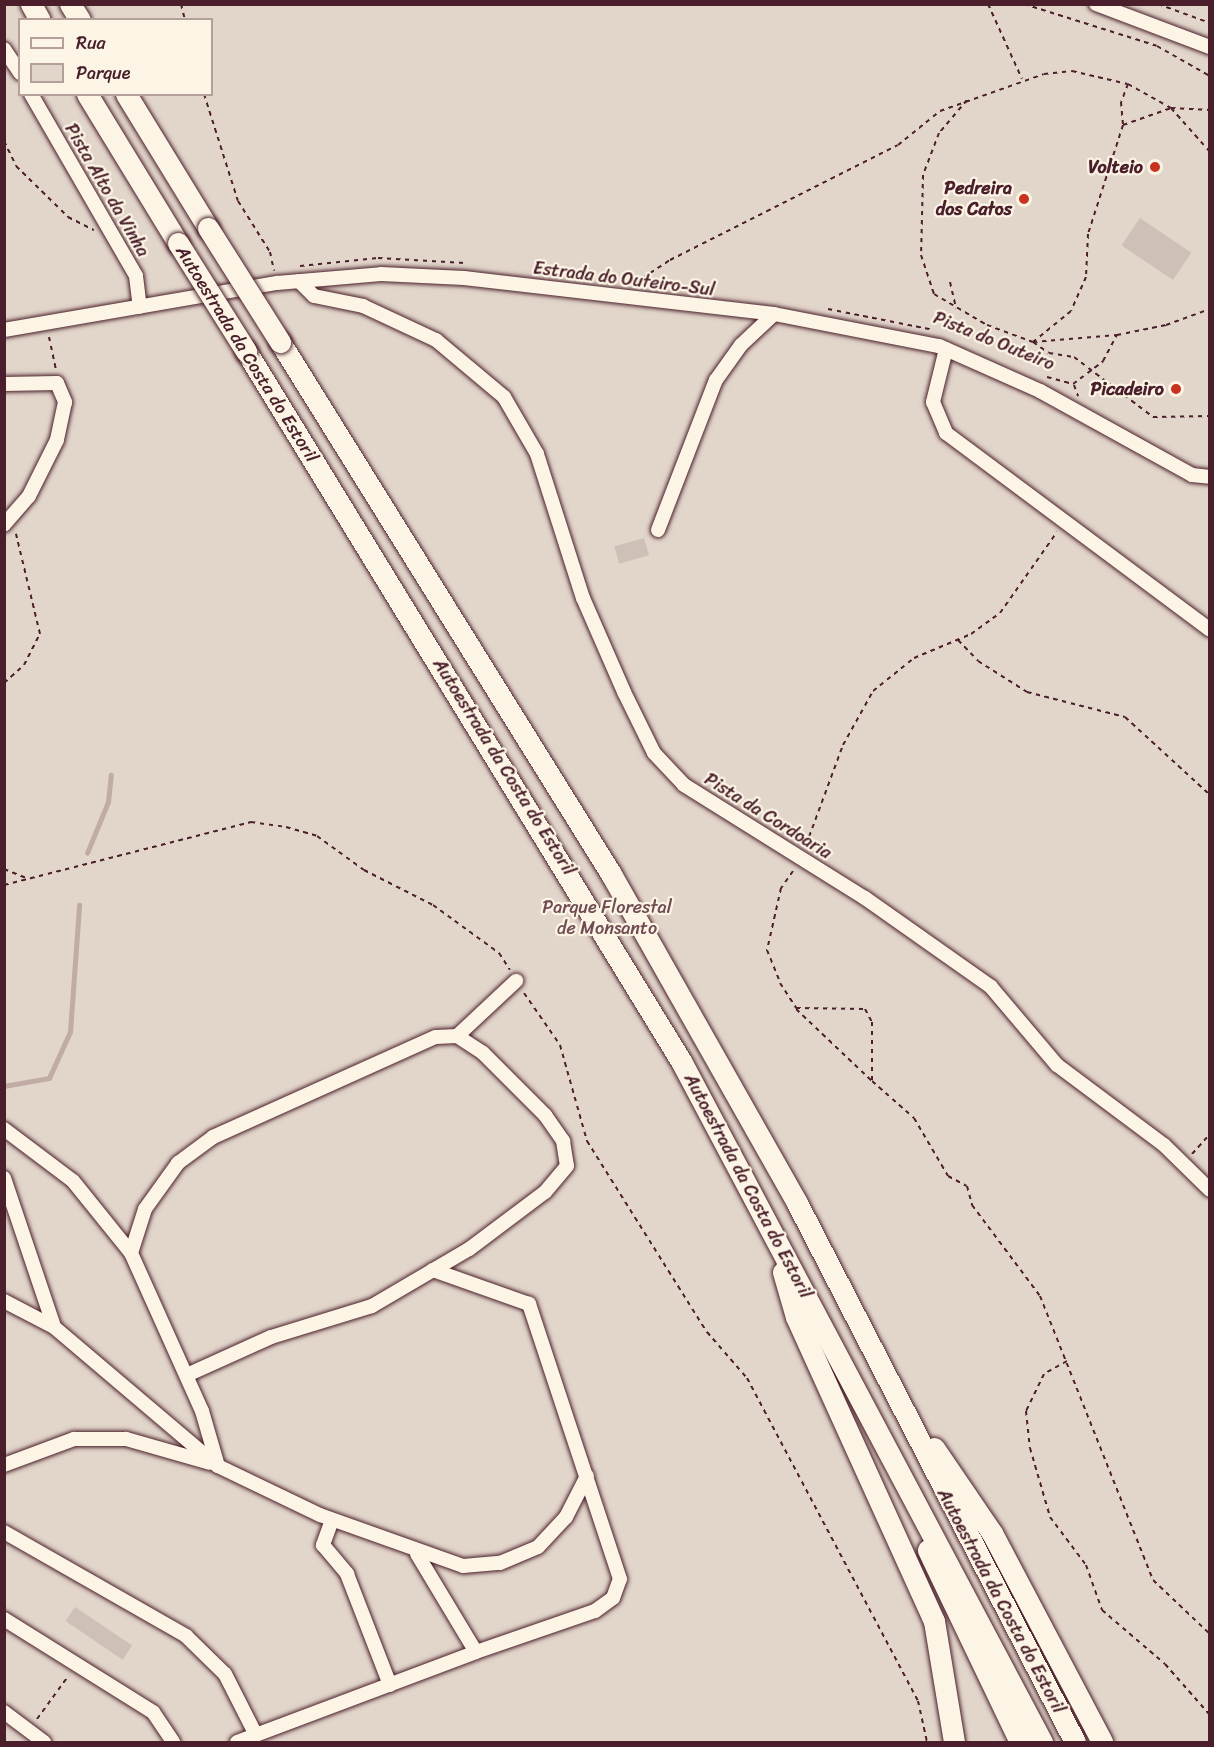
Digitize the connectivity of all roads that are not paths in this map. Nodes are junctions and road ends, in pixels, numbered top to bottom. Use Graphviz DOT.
graph roads {
  1 [pos="31,4"];
  2 [pos="70,4"];
  3 [pos="1096,4"];
  4 [pos="39,18"];
  5 [pos="79,18"];
  6 [pos="1209,47"];
  7 [pos="4,49"];
  8 [pos="18,70"];
  9 [pos="33,96"];
  10 [pos="88,96"];
  11 [pos="127,96"];
  12 [pos="299,281"];
  13 [pos="140,307"];
  14 [pos="774,315"];
  15 [pos="4,330"];
  16 [pos="946,349"];
  17 [pos="4,384"];
  18 [pos="1209,477"];
  19 [pos="7,523"];
  20 [pos="658,530"];
  21 [pos="1209,630"];
  22 [pos="516,981"];
  23 [pos="457,1036"];
  24 [pos="4,1129"];
  25 [pos="4,1178"];
  26 [pos="1209,1190"];
  27 [pos="771,1228"];
  28 [pos="131,1253"];
  29 [pos="433,1270"];
  30 [pos="4,1301"];
  31 [pos="54,1327"];
  32 [pos="881,1371"];
  33 [pos="187,1375"];
  34 [pos="4,1465"];
  35 [pos="218,1466"];
  36 [pos="587,1476"];
  37 [pos="901,1476"];
  38 [pos="332,1520"];
  39 [pos="4,1532"];
  40 [pos="417,1554"];
  41 [pos="4,1618"];
  42 [pos="476,1652"];
  43 [pos="390,1685"];
  44 [pos="4,1712"];
  45 [pos="256,1735"];
  46 [pos="44,1743"];
  47 [pos="173,1743"];
  48 [pos="237,1743"];
  49 [pos="954,1743"];
  50 [pos="1020,1743"];
  51 [pos="1042,1743"];
  52 [pos="1075,1743"];
  53 [pos="1102,1743"];
  1 -- 4 [label="highway"];
  2 -- 5 [label="highway"];
  3 -- 6 [label="street"];
  7 -- 8 [label="street"];
  9 -- 13 [label="street, Pista Alto da Vinha"];
  10 -- 27 [label="highway, Autoestrada da Costa do Estoril, bridge"];
  11 -- 32 [label="highway, Autoestrada da Costa do Estoril, bridge"];
  12 -- 13 [label="street, Estrada do Outeiro-Sul"];
  12 -- 14 [label="street, Estrada do Outeiro-Sul"];
  12 -- 26 [label="street, Pista da Cordoaria"];
  13 -- 15 [label="street, Estrada do Outeiro-Sul"];
  14 -- 16 [label="street, Estrada do Outeiro-Sul"];
  14 -- 20 [label="street"];
  16 -- 18 [label="street, Estrada do Outeiro-Sul"];
  16 -- 21 [label="street"];
  17 -- 19 [label="street"];
  22 -- 23 [label="street"];
  23 -- 28 [label="street"];
  23 -- 29 [label="street"];
  24 -- 28 [label="street"];
  25 -- 31 [label="street"];
  27 -- 37 [label="highway, Autoestrada da Costa do Estoril"];
  27 -- 49 [label="highway"];
  28 -- 33 [label="street"];
  29 -- 33 [label="street"];
  29 -- 36 [label="street"];
  30 -- 31 [label="street"];
  31 -- 35 [label="street"];
  32 -- 52 [label="highway, Autoestrada da Costa do Estoril"];
  32 -- 53 [label="highway"];
  33 -- 35 [label="street"];
  34 -- 35 [label="street"];
  35 -- 38 [label="street"];
  36 -- 40 [label="street"];
  36 -- 42 [label="street"];
  37 -- 50 [label="highway"];
  37 -- 51 [label="highway, Autoestrada da Costa do Estoril"];
  38 -- 40 [label="street"];
  38 -- 43 [label="street"];
  39 -- 45 [label="street"];
  40 -- 42 [label="street"];
  41 -- 47 [label="street"];
  42 -- 43 [label="street"];
  43 -- 45 [label="street"];
  44 -- 46 [label="street"];
  45 -- 48 [label="street"];
}
